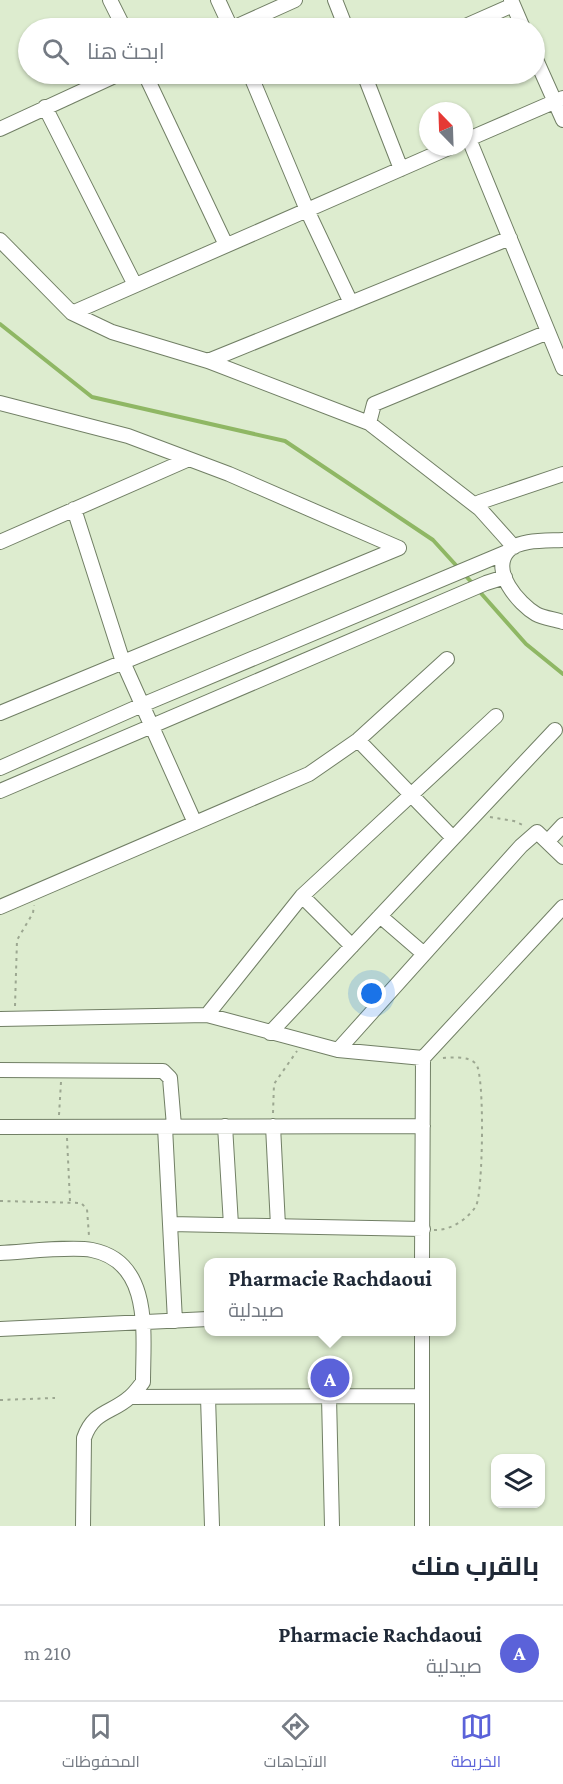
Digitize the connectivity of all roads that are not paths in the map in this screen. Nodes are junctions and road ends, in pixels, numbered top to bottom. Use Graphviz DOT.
graph roads {
  1 [pos="110,0"];
  2 [pos="218,0"];
  3 [pos="295,0"];
  4 [pos="335,0"];
  5 [pos="512,3"];
  6 [pos="119,18"];
  7 [pos="227,18"];
  8 [pos="254,18"];
  9 [pos="342,18"];
  10 [pos="481,18"];
  11 [pos="519,18"];
  12 [pos="545,75"];
  13 [pos="96,84"];
  14 [pos="150,84"];
  15 [pos="254,84"];
  16 [pos="368,84"];
  17 [pos="559,100"];
  18 [pos="45,107"];
  19 [pos="563,120"];
  20 [pos="0,129"];
  21 [pos="473,137"];
  22 [pos="431,156"];
  23 [pos="473,156"];
  24 [pos="401,169"];
  25 [pos="307,210"];
  26 [pos="510,238"];
  27 [pos="0,240"];
  28 [pos="226,245"];
  29 [pos="135,285"];
  30 [pos="351,303"];
  31 [pos="72,313"];
  32 [pos="548,332"];
  33 [pos="208,361"];
  34 [pos="563,368"];
  35 [pos="0,403"];
  36 [pos="369,423"];
  37 [pos="189,459"];
  38 [pos="563,474"];
  39 [pos="74,509"];
  40 [pos="480,509"];
  41 [pos="563,540"];
  42 [pos="0,542"];
  43 [pos="510,550"];
  44 [pos="505,577"];
  45 [pos="563,622"];
  46 [pos="447,659"];
  47 [pos="123,663"];
  48 [pos="142,705"];
  49 [pos="0,713"];
  50 [pos="496,716"];
  51 [pos="151,725"];
  52 [pos="555,730"];
  53 [pos="358,740"];
  54 [pos="0,768"];
  55 [pos="0,791"];
  56 [pos="410,794"];
  57 [pos="195,823"];
  58 [pos="563,825"];
  59 [pos="542,836"];
  60 [pos="453,838"];
  61 [pos="563,857"];
  62 [pos="302,896"];
  63 [pos="0,907"];
  64 [pos="563,907"];
  65 [pos="380,916"];
  66 [pos="352,946"];
  67 [pos="424,954"];
  68 [pos="207,1015"];
  69 [pos="0,1019"];
  70 [pos="270,1033"];
  71 [pos="338,1050"];
  72 [pos="423,1058"];
  73 [pos="0,1070"];
  74 [pos="170,1126"];
  75 [pos="225,1126"];
  76 [pos="273,1126"];
  77 [pos="423,1126"];
  78 [pos="0,1127"];
  79 [pos="170,1224"];
  80 [pos="231,1226"];
  81 [pos="278,1226"];
  82 [pos="423,1229"];
  83 [pos="0,1253"];
  84 [pos="422,1258"];
  85 [pos="204,1319"];
  86 [pos="175,1321"];
  87 [pos="143,1323"];
  88 [pos="0,1329"];
  89 [pos="422,1336"];
  90 [pos="329,1396"];
  91 [pos="422,1396"];
  92 [pos="130,1397"];
  93 [pos="208,1397"];
  94 [pos="83,1526"];
  95 [pos="212,1526"];
  96 [pos="332,1526"];
  97 [pos="422,1526"];
  1 -- 6 [label="street"];
  2 -- 7 [label="street"];
  3 -- 8 [label="street"];
  4 -- 9 [label="street"];
  5 -- 10 [label="street"];
  5 -- 11 [label="street"];
  12 -- 17 [label="street"];
  13 -- 18 [label="street"];
  14 -- 28 [label="street"];
  15 -- 25 [label="street"];
  16 -- 24 [label="street"];
  17 -- 19 [label="street"];
  17 -- 21 [label="street"];
  18 -- 20 [label="street"];
  18 -- 29 [label="street"];
  22 -- 24 [label="street"];
  23 -- 26 [label="street"];
  24 -- 25 [label="street"];
  25 -- 28 [label="street"];
  25 -- 30 [label="street"];
  26 -- 30 [label="street"];
  26 -- 32 [label="street"];
  27 -- 31 [label="street"];
  28 -- 29 [label="street"];
  29 -- 31 [label="street"];
  30 -- 33 [label="street"];
  31 -- 33 [label="street"];
  32 -- 34 [label="street"];
  32 -- 36 [label="street"];
  33 -- 36 [label="street"];
  35 -- 37 [label="street"];
  36 -- 40 [label="street"];
  37 -- 39 [label="street"];
  37 -- 47 [label="street"];
  38 -- 40 [label="street"];
  39 -- 42 [label="street"];
  39 -- 47 [label="street"];
  40 -- 43 [label="street"];
  41 -- 43 [label="street"];
  43 -- 44 [label="street"];
  43 -- 48 [label="street"];
  44 -- 45 [label="street"];
  44 -- 51 [label="street"];
  46 -- 53 [label="street"];
  47 -- 48 [label="street"];
  47 -- 49 [label="street"];
  48 -- 51 [label="street"];
  48 -- 54 [label="street"];
  50 -- 56 [label="street"];
  51 -- 55 [label="street"];
  51 -- 57 [label="street"];
  52 -- 60 [label="street"];
  53 -- 56 [label="street"];
  53 -- 57 [label="street"];
  56 -- 60 [label="street"];
  56 -- 62 [label="street"];
  57 -- 63 [label="street"];
  58 -- 59 [label="street"];
  59 -- 61 [label="street"];
  59 -- 67 [label="street"];
  60 -- 65 [label="street"];
  62 -- 66 [label="street"];
  62 -- 68 [label="street"];
  64 -- 72 [label="street"];
  65 -- 66 [label="street"];
  65 -- 67 [label="street"];
  66 -- 70 [label="street"];
  67 -- 71 [label="street"];
  68 -- 69 [label="street"];
  68 -- 70 [label="street"];
  70 -- 71 [label="street"];
  71 -- 72 [label="street"];
  72 -- 77 [label="street"];
  73 -- 74 [label="street"];
  74 -- 75 [label="street"];
  74 -- 78 [label="street"];
  74 -- 79 [label="street"];
  75 -- 76 [label="street"];
  75 -- 80 [label="street"];
  76 -- 77 [label="street"];
  76 -- 81 [label="street"];
  77 -- 82 [label="street"];
  79 -- 80 [label="street"];
  79 -- 86 [label="street"];
  80 -- 81 [label="street"];
  81 -- 82 [label="street"];
  82 -- 84 [label="street"];
  83 -- 87 [label="street"];
  85 -- 86 [label="street"];
  86 -- 87 [label="street"];
  87 -- 88 [label="street"];
  87 -- 92 [label="street"];
  89 -- 91 [label="street"];
  90 -- 91 [label="street"];
  90 -- 93 [label="street"];
  90 -- 96 [label="street"];
  91 -- 97 [label="street"];
  92 -- 93 [label="street"];
  92 -- 94 [label="street"];
  93 -- 95 [label="street"];
}
